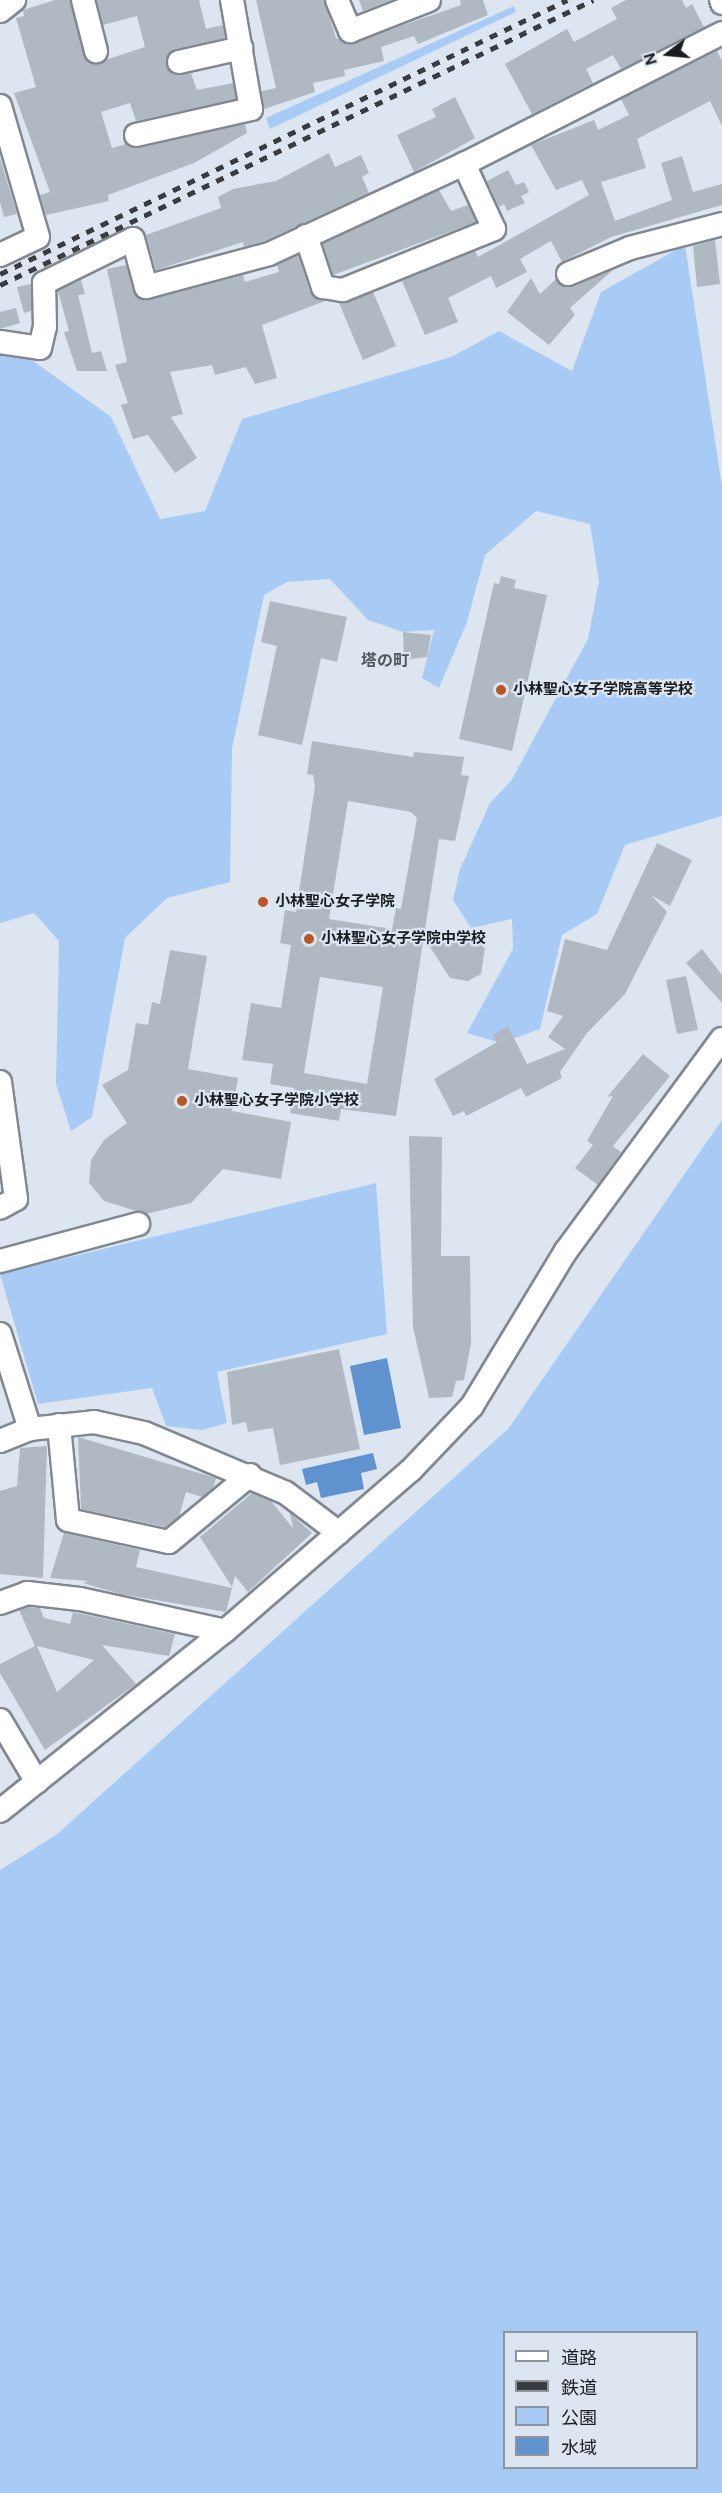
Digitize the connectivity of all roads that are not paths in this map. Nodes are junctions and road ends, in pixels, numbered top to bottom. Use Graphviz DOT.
graph roads {
  1 [pos="14,0"];
  2 [pos="83,0"];
  3 [pos="232,0"];
  4 [pos="337,0"];
  5 [pos="423,1"];
  6 [pos="0,11"];
  7 [pos="722,33"];
  8 [pos="241,48"];
  9 [pos="96,51"];
  10 [pos="179,62"];
  11 [pos="0,106"];
  12 [pos="136,135"];
  13 [pos="464,164"];
  14 [pos="722,224"];
  15 [pos="306,236"];
  16 [pos="0,255"];
  17 [pos="568,274"];
  18 [pos="0,342"];
  19 [pos="722,1039"];
  20 [pos="2,1082"];
  21 [pos="0,1208"];
  22 [pos="138,1224"];
  23 [pos="0,1261"];
  24 [pos="0,1334"];
  25 [pos="59,1425"];
  26 [pos="30,1429"];
  27 [pos="0,1441"];
  28 [pos="250,1475"];
  29 [pos="339,1533"];
  30 [pos="0,1604"];
  31 [pos="225,1630"];
  32 [pos="0,1720"];
  33 [pos="38,1782"];
  34 [pos="0,1811"];
  1 -- 6 [label="street"];
  2 -- 9 [label="street"];
  3 -- 8 [label="street"];
  4 -- 5 [label="street"];
  7 -- 13 [label="street"];
  8 -- 10 [label="street"];
  8 -- 12 [label="street"];
  11 -- 16 [label="street"];
  13 -- 15 [label="street"];
  13 -- 15 [label="street"];
  14 -- 17 [label="street"];
  15 -- 18 [label="street"];
  19 -- 29 [label="street"];
  20 -- 21 [label="street"];
  22 -- 23 [label="street"];
  24 -- 26 [label="street"];
  25 -- 26 [label="street"];
  25 -- 28 [label="street"];
  25 -- 28 [label="street"];
  26 -- 27 [label="street"];
  28 -- 29 [label="street"];
  29 -- 31 [label="street"];
  30 -- 31 [label="street"];
  31 -- 33 [label="street"];
  32 -- 33 [label="street"];
  33 -- 34 [label="street"];
}
